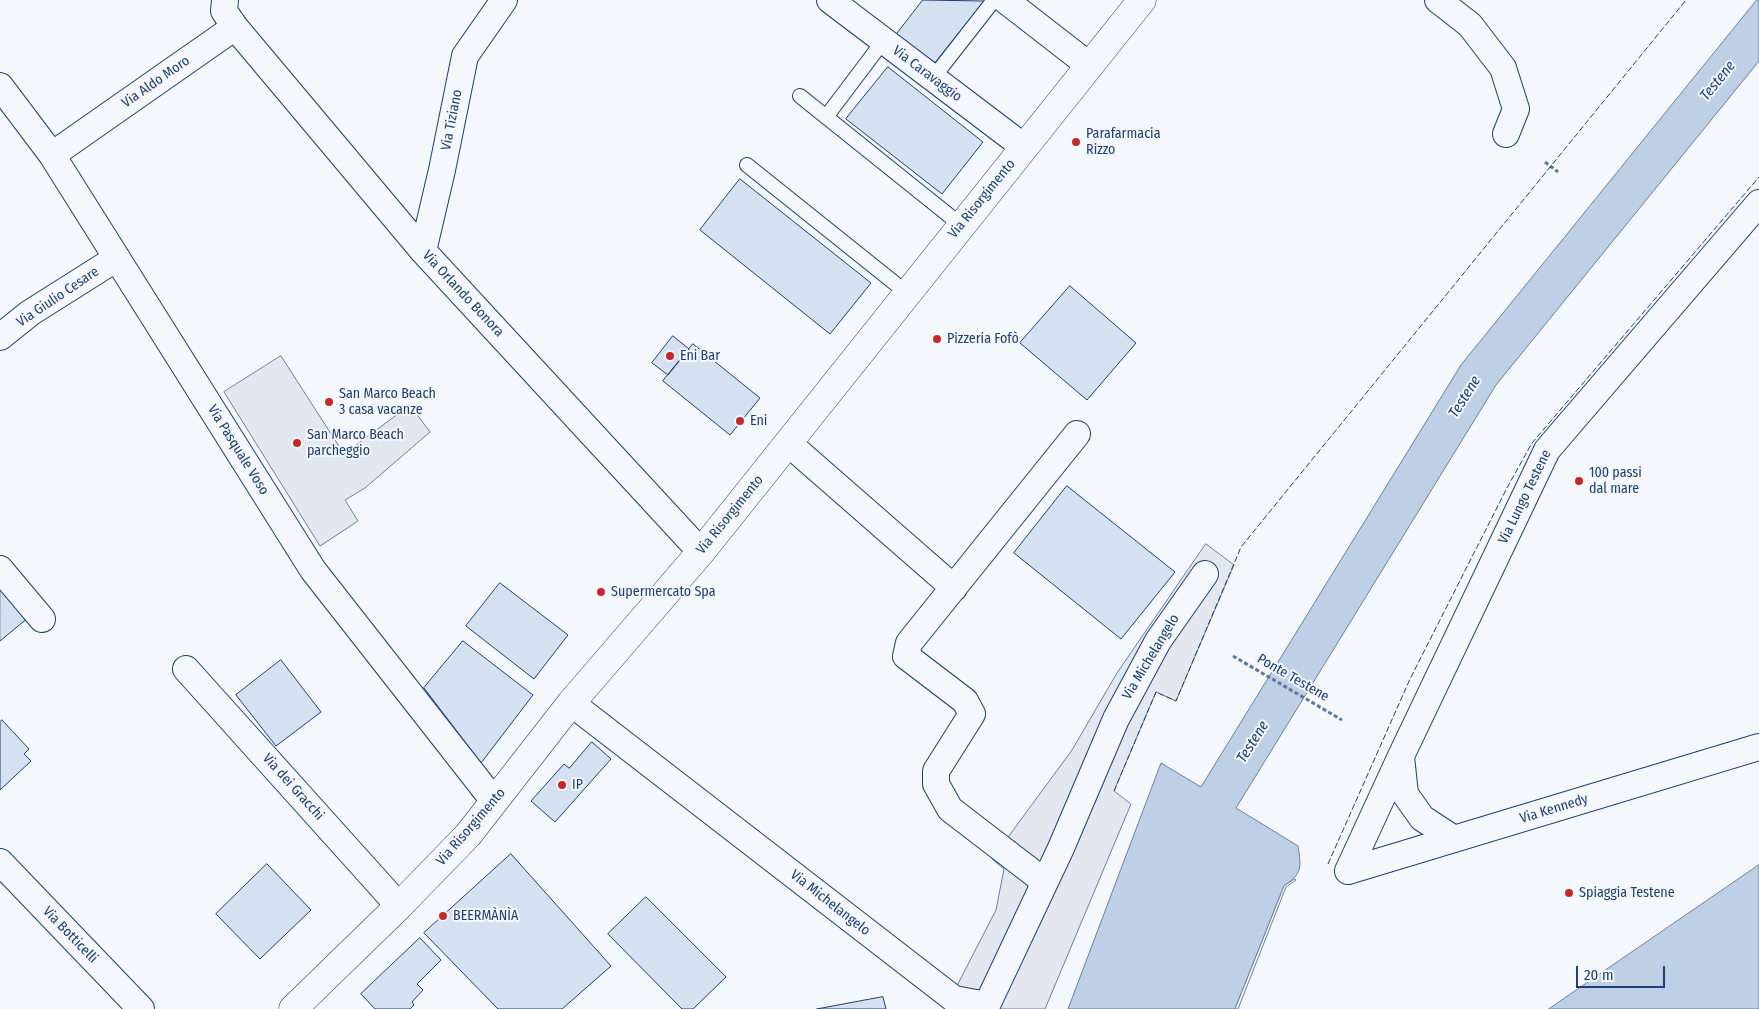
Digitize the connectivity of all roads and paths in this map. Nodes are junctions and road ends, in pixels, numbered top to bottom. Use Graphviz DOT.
graph roads {
  1 [pos="225,0"];
  2 [pos="504,0"];
  3 [pos="830,0"];
  4 [pos="994,0"];
  5 [pos="1004,0"];
  6 [pos="1142,0"];
  7 [pos="1438,0"];
  8 [pos="235,27"];
  9 [pos="884,40"];
  10 [pos="1090,66"];
  11 [pos="933,78"];
  12 [pos="0,86"];
  13 [pos="800,96"];
  14 [pos="826,117"];
  15 [pos="1506,134"];
  16 [pos="1024,147"];
  17 [pos="52,155"];
  18 [pos="1545,162"];
  19 [pos="747,165"];
  20 [pos="1558,172"];
  21 [pos="1759,203"];
  22 [pos="961,225"];
  23 [pos="423,251"];
  24 [pos="117,258"];
  25 [pos="907,293"];
  26 [pos="1,334"];
  27 [pos="1077,434"];
  28 [pos="788,443"];
  29 [pos="701,552"];
  30 [pos="0,569"];
  31 [pos="1205,574"];
  32 [pos="954,588"];
  33 [pos="42,619"];
  34 [pos="1233,656"];
  35 [pos="186,669"];
  36 [pos="571,703"];
  37 [pos="1342,720"];
  38 [pos="1759,747"];
  39 [pos="1401,756"];
  40 [pos="494,801"];
  41 [pos="1454,839"];
  42 [pos="0,862"];
  43 [pos="1348,871"];
  44 [pos="1045,882"];
  45 [pos="399,906"];
  46 [pos="141,1009"];
  47 [pos="293,1009"];
  1 -- 8 [label="street"];
  2 -- 23 [label="street, Via Tiziano"];
  3 -- 9 [label="street, Via Caravaggio"];
  4 -- 11 [label="lane"];
  5 -- 10 [label="street"];
  6 -- 10 [label="main road, Via Risorgimento"];
  7 -- 15 [label="street"];
  8 -- 17 [label="street, Via Aldo Moro"];
  8 -- 23 [label="street, Via Orlando Bonora"];
  9 -- 11 [label="street, Via Caravaggio"];
  9 -- 14 [label="lane"];
  10 -- 16 [label="main road, Via Risorgimento"];
  11 -- 16 [label="street, Via Caravaggio"];
  12 -- 17 [label="street, Via Pasquale Voso"];
  13 -- 14 [label="lane"];
  14 -- 22 [label="lane"];
  16 -- 22 [label="main road, Via Risorgimento"];
  17 -- 24 [label="street, Via Pasquale Voso"];
  18 -- 20 [label="path"];
  19 -- 25 [label="lane"];
  21 -- 39 [label="street, Via Lungo Testene"];
  22 -- 25 [label="main road, Via Risorgimento"];
  23 -- 29 [label="street, Via Orlando Bonora"];
  24 -- 26 [label="street, Via Giulio Cesare"];
  24 -- 40 [label="street, Via Pasquale Voso"];
  25 -- 28 [label="main road, Via Risorgimento"];
  27 -- 32 [label="street"];
  28 -- 29 [label="main road, Via Risorgimento"];
  28 -- 32 [label="street"];
  29 -- 36 [label="main road, Via Risorgimento"];
  30 -- 33 [label="street"];
  31 -- 44 [label="street, Via Michelangelo"];
  32 -- 44 [label="street"];
  34 -- 37 [label="path, Ponte Testene"];
  35 -- 45 [label="street, Via dei Gracchi"];
  36 -- 40 [label="main road, Via Risorgimento"];
  36 -- 44 [label="street, Via Michelangelo"];
  38 -- 41 [label="street, Via Kennedy"];
  39 -- 41 [label="street"];
  39 -- 43 [label="street, Via Lungo Testene"];
  40 -- 45 [label="main road, Via Risorgimento"];
  41 -- 43 [label="street, Via Kennedy"];
  42 -- 46 [label="street, Via Botticelli"];
  45 -- 47 [label="main road, Via Risorgimento"];
}
